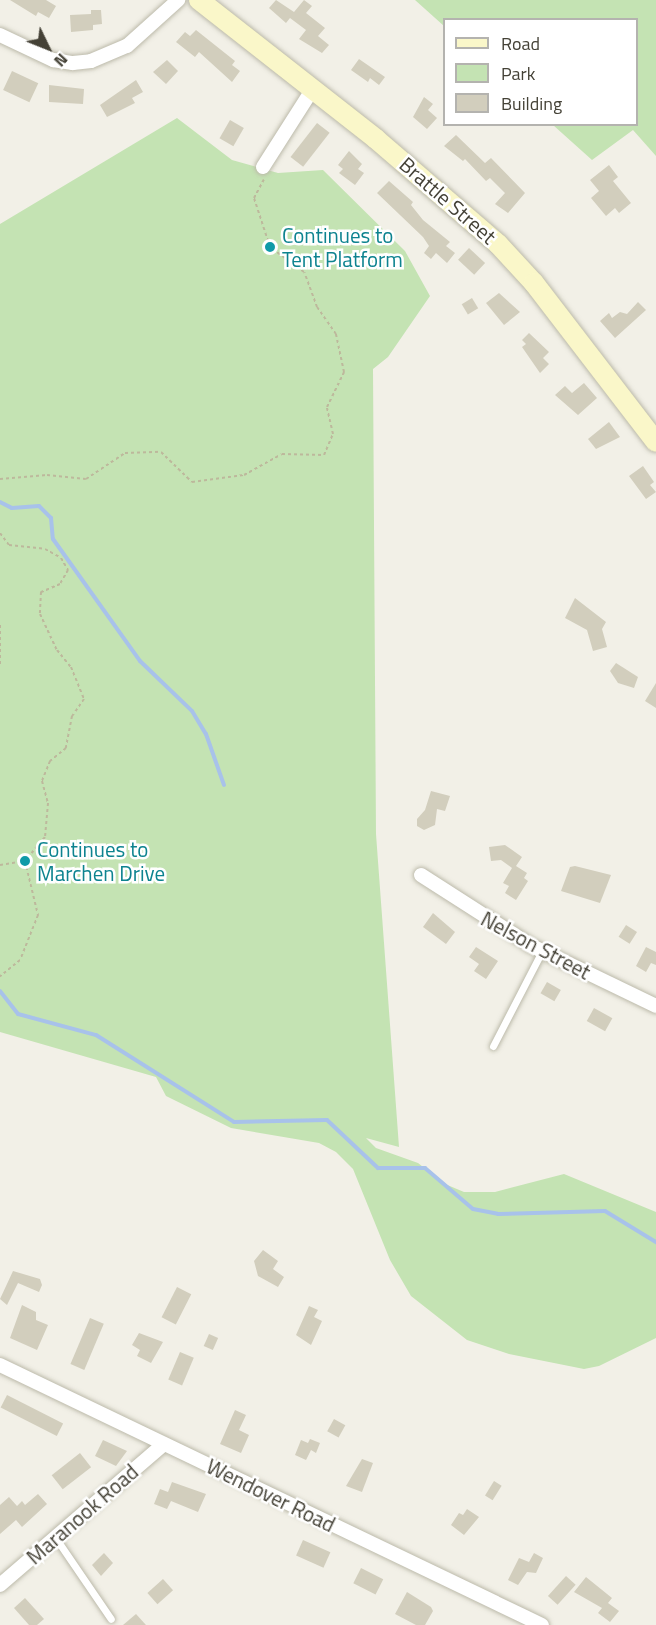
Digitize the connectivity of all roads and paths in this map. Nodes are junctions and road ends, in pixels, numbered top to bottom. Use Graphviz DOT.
graph roads {
  1 [pos="178,0"];
  2 [pos="199,0"];
  3 [pos="0,35"];
  4 [pos="312,90"];
  5 [pos="263,167"];
  6 [pos="656,442"];
  7 [pos="0,479"];
  8 [pos="0,533"];
  9 [pos="0,625"];
  10 [pos="0,667"];
  11 [pos="25,861"];
  12 [pos="0,865"];
  13 [pos="421,875"];
  14 [pos="542,951"];
  15 [pos="0,976"];
  16 [pos="656,1006"];
  17 [pos="493,1046"];
  18 [pos="0,1365"];
  19 [pos="164,1444"];
  20 [pos="55,1537"];
  21 [pos="0,1585"];
  22 [pos="111,1619"];
  23 [pos="542,1625"];
  1 -- 3 [label="street"];
  2 -- 4 [label="street, Brattle Street"];
  4 -- 5 [label="street"];
  4 -- 6 [label="street, Brattle Street"];
  5 -- 7 [label="path"];
  8 -- 11 [label="path"];
  9 -- 10 [label="path"];
  11 -- 12 [label="path"];
  11 -- 15 [label="path"];
  13 -- 14 [label="street, Nelson Street"];
  14 -- 16 [label="street, Nelson Street"];
  14 -- 17 [label="lane"];
  18 -- 19 [label="street, Wendover Road"];
  19 -- 20 [label="street, Maranook Road"];
  19 -- 23 [label="street, Wendover Road"];
  20 -- 21 [label="street, Maranook Road"];
  20 -- 22 [label="lane"];
}
